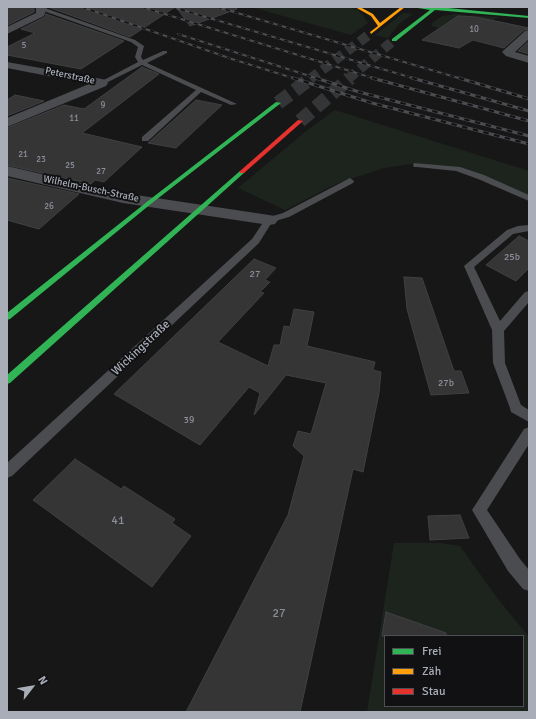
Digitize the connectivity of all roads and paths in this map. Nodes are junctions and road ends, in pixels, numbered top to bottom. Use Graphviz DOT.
graph roads {
  1 [pos="41,7"];
  2 [pos="357,7"];
  3 [pos="403,7"];
  4 [pos="414,7"];
  5 [pos="489,7"];
  6 [pos="435,8"];
  7 [pos="529,12"];
  8 [pos="529,17"];
  9 [pos="380,26"];
  10 [pos="7,30"];
  11 [pos="371,33"];
  12 [pos="529,33"];
  13 [pos="394,40"];
  14 [pos="165,52"];
  15 [pos="529,60"];
  16 [pos="142,63"];
  17 [pos="7,65"];
  18 [pos="102,83"];
  19 [pos="201,89"];
  20 [pos="278,103"];
  21 [pos="233,104"];
  22 [pos="300,121"];
  23 [pos="7,123"];
  24 [pos="145,139"];
  25 [pos="417,165"];
  26 [pos="7,171"];
  27 [pos="350,181"];
  28 [pos="529,198"];
  29 [pos="150,202"];
  30 [pos="199,209"];
  31 [pos="269,220"];
  32 [pos="529,228"];
  33 [pos="529,295"];
  34 [pos="7,317"];
  35 [pos="498,330"];
  36 [pos="7,380"];
  37 [pos="529,417"];
  38 [pos="529,433"];
  39 [pos="7,472"];
  40 [pos="529,583"];
  1 -- 10 [label="street"];
  1 -- 16 [label="lane"];
  2 -- 9 [label="main road"];
  3 -- 9 [label="main road"];
  4 -- 6 [label="main road"];
  5 -- 7 [label="main road"];
  6 -- 8 [label="main road"];
  6 -- 13 [label="main road"];
  9 -- 11 [label="main road"];
  12 -- 15 [label="street"];
  14 -- 16 [label="lane"];
  16 -- 18 [label="lane"];
  16 -- 19 [label="lane"];
  17 -- 18 [label="street, Peterstraße"];
  18 -- 23 [label="street, Peterstraße"];
  19 -- 21 [label="lane"];
  19 -- 24 [label="lane"];
  20 -- 29 [label="main road"];
  22 -- 30 [label="main road"];
  25 -- 28 [label="lane"];
  26 -- 29 [label="street, Wilhelm-Busch-Straße"];
  27 -- 31 [label="lane"];
  29 -- 30 [label="street, Wilhelm-Busch-Straße"];
  29 -- 34 [label="main road"];
  30 -- 31 [label="street"];
  30 -- 36 [label="main road"];
  31 -- 39 [label="lane, Wickingstraße"];
  32 -- 35 [label="lane"];
  33 -- 35 [label="lane"];
  35 -- 37 [label="lane"];
  38 -- 40 [label="lane"];
}
